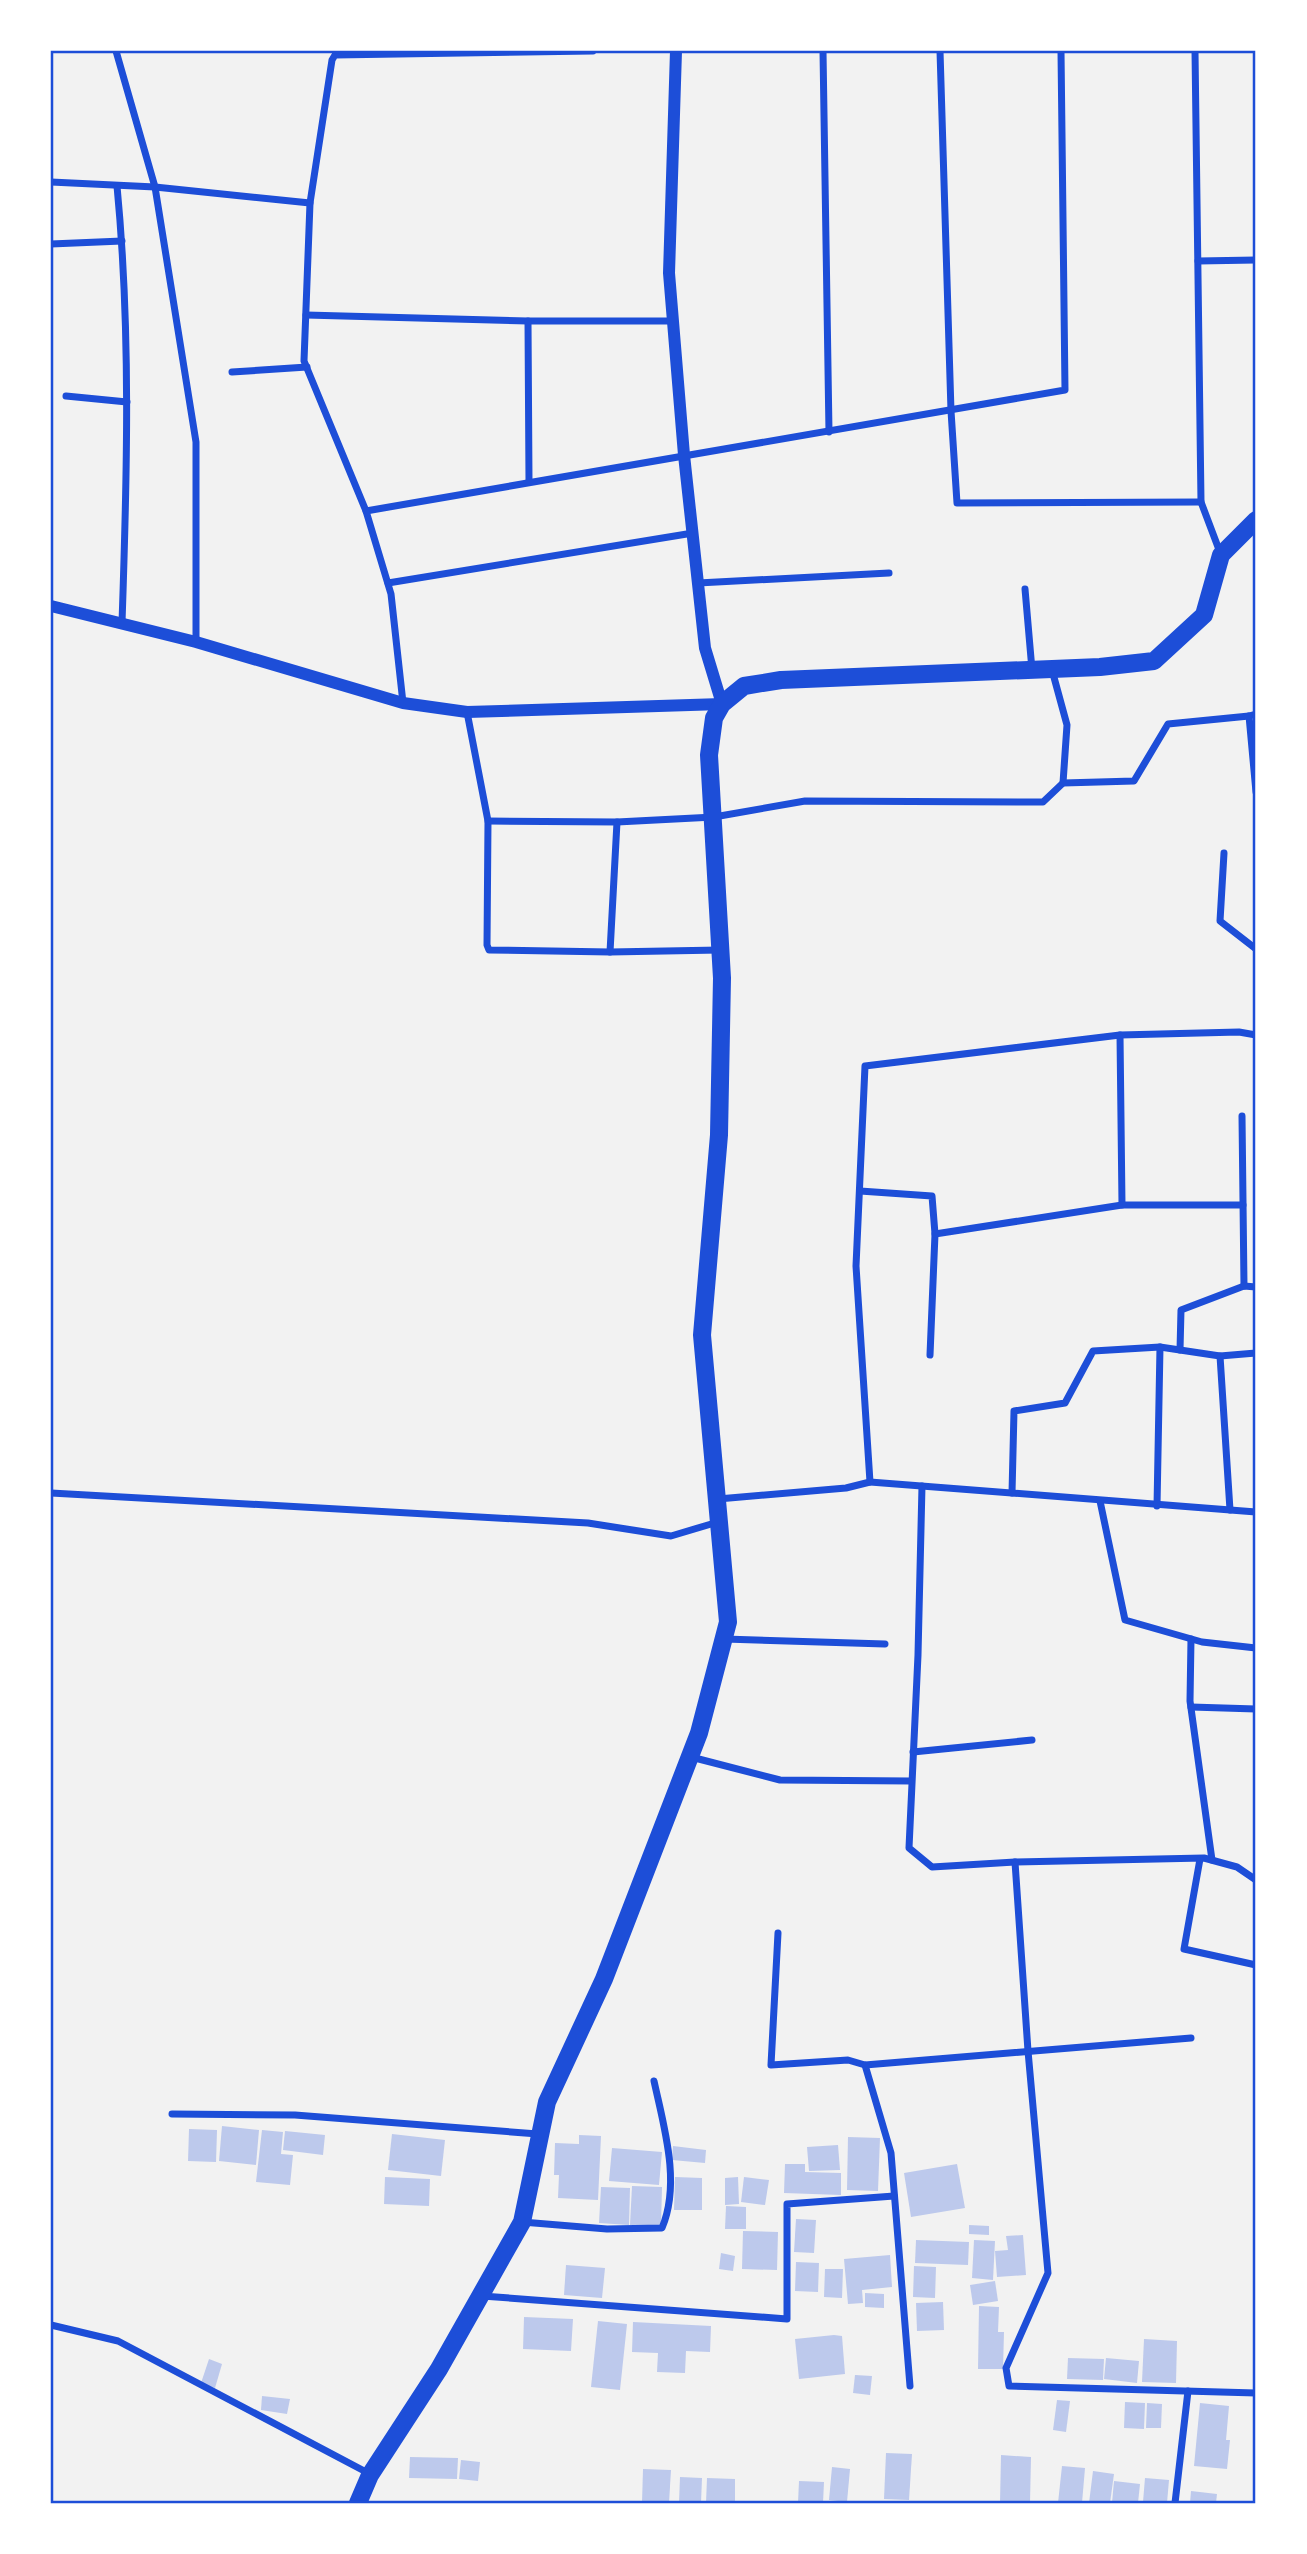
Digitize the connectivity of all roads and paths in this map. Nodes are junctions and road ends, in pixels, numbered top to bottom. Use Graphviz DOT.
graph roads {
  1 [pos="116,51"];
  2 [pos="593,51"];
  3 [pos="676,51"];
  4 [pos="822,51"];
  5 [pos="940,51"];
  6 [pos="1061,51"];
  7 [pos="1195,51"];
  8 [pos="51,182"];
  9 [pos="117,186"];
  10 [pos="155,187"];
  11 [pos="310,203"];
  12 [pos="122,241"];
  13 [pos="51,244"];
  14 [pos="1256,260"];
  15 [pos="1198,261"];
  16 [pos="306,315"];
  17 [pos="528,320"];
  18 [pos="674,321"];
  19 [pos="307,367"];
  20 [pos="232,372"];
  21 [pos="66,397"];
  22 [pos="127,402"];
  23 [pos="951,411"];
  24 [pos="829,432"];
  25 [pos="684,456"];
  26 [pos="529,482"];
  27 [pos="1201,502"];
  28 [pos="366,511"];
  29 [pos="1256,520"];
  30 [pos="693,533"];
  31 [pos="1222,555"];
  32 [pos="889,573"];
  33 [pos="388,583"];
  34 [pos="698,583"];
  35 [pos="1025,589"];
  36 [pos="51,606"];
  37 [pos="122,623"];
  38 [pos="196,642"];
  39 [pos="1052,670"];
  40 [pos="1032,671"];
  41 [pos="403,703"];
  42 [pos="722,704"];
  43 [pos="467,712"];
  44 [pos="1253,715"];
  45 [pos="1063,783"];
  46 [pos="1256,792"];
  47 [pos="714,817"];
  48 [pos="488,821"];
  49 [pos="617,822"];
  50 [pos="1224,853"];
  51 [pos="1256,948"];
  52 [pos="720,950"];
  53 [pos="610,952"];
  54 [pos="1120,1035"];
  55 [pos="1256,1035"];
  56 [pos="1242,1116"];
  57 [pos="860,1191"];
  58 [pos="1122,1205"];
  59 [pos="1243,1205"];
  60 [pos="935,1234"];
  61 [pos="1244,1286"];
  62 [pos="1256,1287"];
  63 [pos="1160,1347"];
  64 [pos="1180,1350"];
  65 [pos="1256,1353"];
  66 [pos="930,1355"];
  67 [pos="1220,1356"];
  68 [pos="870,1482"];
  69 [pos="922,1486"];
  70 [pos="51,1493"];
  71 [pos="1012,1493"];
  72 [pos="718,1499"];
  73 [pos="1100,1501"];
  74 [pos="1157,1506"];
  75 [pos="1230,1510"];
  76 [pos="1256,1512"];
  77 [pos="720,1521"];
  78 [pos="724,1639"];
  79 [pos="1191,1639"];
  80 [pos="885,1644"];
  81 [pos="1256,1648"];
  82 [pos="1191,1707"];
  83 [pos="1256,1709"];
  84 [pos="1032,1740"];
  85 [pos="913,1752"];
  86 [pos="690,1757"];
  87 [pos="911,1781"];
  88 [pos="1200,1858"];
  89 [pos="1212,1860"];
  90 [pos="1015,1862"];
  91 [pos="1256,1880"];
  92 [pos="778,1933"];
  93 [pos="1256,1965"];
  94 [pos="1191,2038"];
  95 [pos="1028,2051"];
  96 [pos="865,2065"];
  97 [pos="654,2081"];
  98 [pos="172,2114"];
  99 [pos="541,2134"];
  100 [pos="894,2196"];
  101 [pos="523,2222"];
  102 [pos="482,2296"];
  103 [pos="51,2325"];
  104 [pos="911,2385"];
  105 [pos="1188,2392"];
  106 [pos="1256,2393"];
  107 [pos="370,2474"];
  108 [pos="358,2503"];
  109 [pos="1175,2503"];
  1 -- 10 [label="street"];
  2 -- 11 [label="street"];
  3 -- 18 [label="street"];
  4 -- 24 [label="street"];
  5 -- 23 [label="street"];
  6 -- 23 [label="street"];
  7 -- 15 [label="street"];
  8 -- 9 [label="street"];
  9 -- 10 [label="street"];
  9 -- 12 [label="street"];
  10 -- 11 [label="street"];
  10 -- 38 [label="street"];
  11 -- 16 [label="street"];
  12 -- 13 [label="street"];
  12 -- 22 [label="street"];
  14 -- 15 [label="street"];
  15 -- 27 [label="street"];
  16 -- 17 [label="street"];
  16 -- 19 [label="street"];
  17 -- 18 [label="street"];
  17 -- 26 [label="street"];
  18 -- 25 [label="street"];
  19 -- 20 [label="street"];
  19 -- 28 [label="street"];
  21 -- 22 [label="street"];
  22 -- 37 [label="street"];
  23 -- 24 [label="street"];
  23 -- 27 [label="street"];
  24 -- 25 [label="street"];
  25 -- 26 [label="street"];
  25 -- 30 [label="street"];
  26 -- 28 [label="street"];
  27 -- 31 [label="street"];
  28 -- 33 [label="street"];
  29 -- 31 [label="main road"];
  30 -- 33 [label="street"];
  30 -- 34 [label="street"];
  31 -- 39 [label="main road"];
  32 -- 34 [label="street"];
  33 -- 41 [label="street"];
  34 -- 42 [label="street"];
  35 -- 40 [label="street"];
  36 -- 37 [label="street"];
  37 -- 38 [label="street"];
  38 -- 41 [label="street"];
  39 -- 40 [label="main road"];
  39 -- 45 [label="street"];
  40 -- 42 [label="main road"];
  41 -- 43 [label="street"];
  42 -- 43 [label="street"];
  42 -- 47 [label="main road"];
  43 -- 48 [label="street"];
  44 -- 45 [label="street"];
  44 -- 46 [label="street"];
  45 -- 47 [label="street"];
  47 -- 49 [label="street"];
  47 -- 52 [label="main road"];
  48 -- 49 [label="street"];
  48 -- 53 [label="street"];
  49 -- 53 [label="street"];
  50 -- 51 [label="street"];
  52 -- 53 [label="street"];
  52 -- 72 [label="main road"];
  54 -- 55 [label="street"];
  54 -- 57 [label="street"];
  54 -- 58 [label="street"];
  56 -- 59 [label="street"];
  57 -- 60 [label="street"];
  57 -- 68 [label="street"];
  58 -- 59 [label="street"];
  58 -- 60 [label="street"];
  59 -- 61 [label="street"];
  60 -- 66 [label="street"];
  61 -- 62 [label="street"];
  61 -- 64 [label="street"];
  63 -- 64 [label="street"];
  63 -- 71 [label="street"];
  63 -- 74 [label="street"];
  64 -- 67 [label="street"];
  65 -- 67 [label="street"];
  67 -- 75 [label="street"];
  68 -- 69 [label="street"];
  68 -- 72 [label="street"];
  69 -- 71 [label="street"];
  69 -- 85 [label="street"];
  70 -- 77 [label="street"];
  71 -- 73 [label="street"];
  72 -- 77 [label="main road"];
  73 -- 74 [label="street"];
  73 -- 79 [label="street"];
  74 -- 75 [label="street"];
  75 -- 76 [label="street"];
  77 -- 78 [label="main road"];
  78 -- 80 [label="street"];
  78 -- 86 [label="main road"];
  79 -- 81 [label="street"];
  79 -- 82 [label="street"];
  82 -- 83 [label="street"];
  82 -- 89 [label="street"];
  84 -- 85 [label="street"];
  85 -- 87 [label="street"];
  86 -- 87 [label="street"];
  86 -- 99 [label="main road"];
  87 -- 90 [label="street"];
  88 -- 89 [label="street"];
  88 -- 90 [label="street"];
  88 -- 93 [label="street"];
  89 -- 91 [label="street"];
  90 -- 95 [label="street"];
  92 -- 96 [label="street"];
  94 -- 95 [label="street"];
  95 -- 96 [label="street"];
  95 -- 105 [label="street"];
  96 -- 100 [label="street"];
  97 -- 101 [label="street"];
  98 -- 99 [label="street"];
  99 -- 101 [label="main road"];
  100 -- 102 [label="street"];
  100 -- 104 [label="street"];
  101 -- 102 [label="main road"];
  102 -- 107 [label="main road"];
  103 -- 107 [label="street"];
  105 -- 106 [label="street"];
  105 -- 109 [label="street"];
  107 -- 108 [label="main road"];
}
